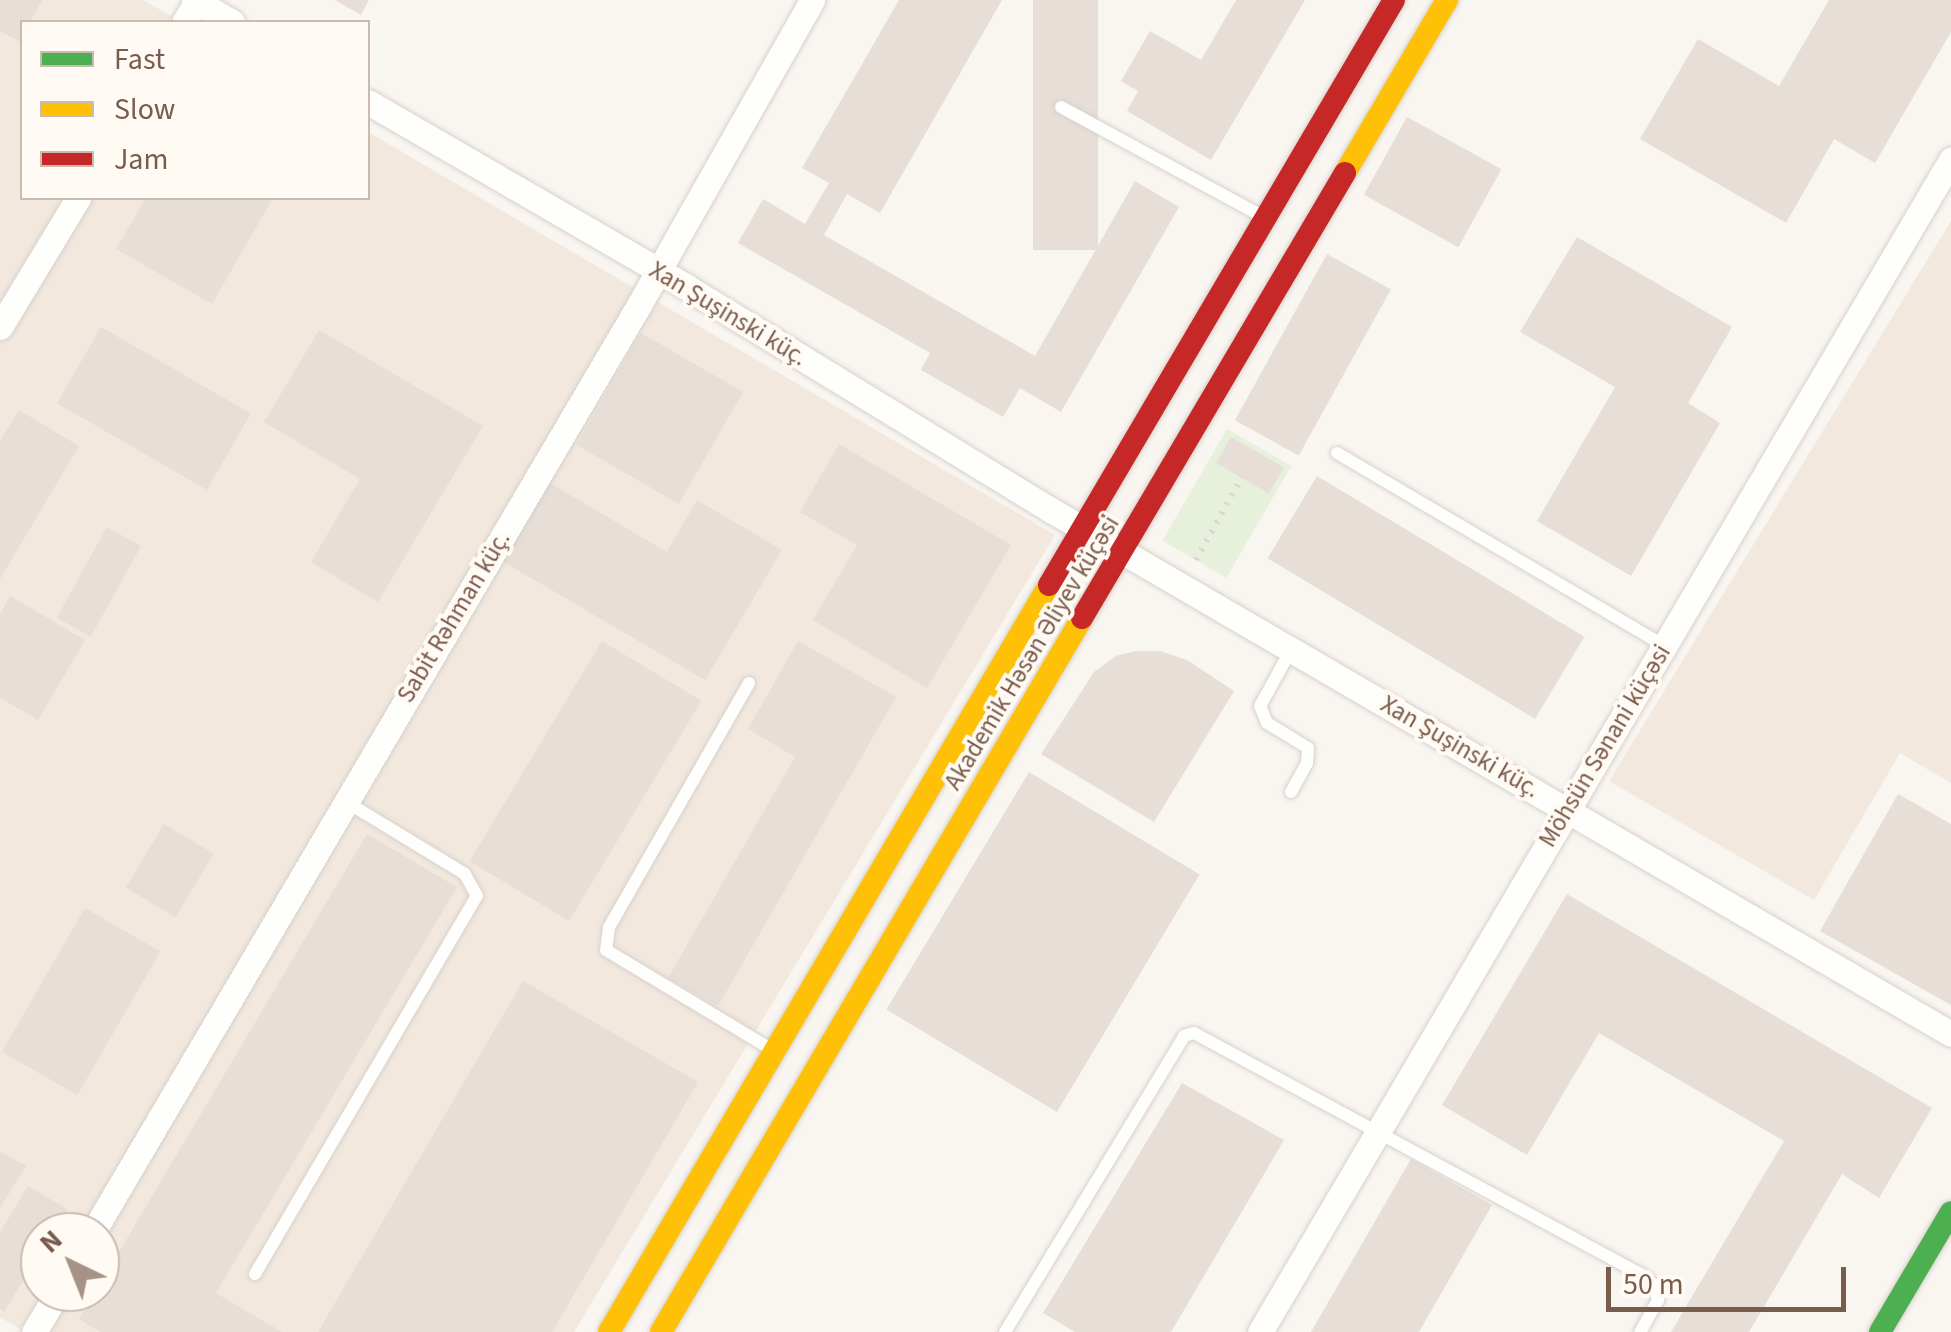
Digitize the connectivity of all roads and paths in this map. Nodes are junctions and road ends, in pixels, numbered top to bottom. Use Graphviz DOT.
graph roads {
  1 [pos="812,0"];
  2 [pos="1394,0"];
  3 [pos="1447,0"];
  4 [pos="193,6"];
  5 [pos="227,20"];
  6 [pos="370,103"];
  7 [pos="1061,107"];
  8 [pos="1951,160"];
  9 [pos="77,200"];
  10 [pos="1268,220"];
  11 [pos="656,270"];
  12 [pos="0,327"];
  13 [pos="1337,453"];
  14 [pos="1242,478"];
  15 [pos="1086,530"];
  16 [pos="1124,552"];
  17 [pos="1196,560"];
  18 [pos="1664,646"];
  19 [pos="1291,650"];
  20 [pos="749,683"];
  21 [pos="1291,792"];
  22 [pos="345,801"];
  23 [pos="1568,808"];
  24 [pos="1951,1034"];
  25 [pos="773,1051"];
  26 [pos="1379,1130"];
  27 [pos="105,1212"];
  28 [pos="1951,1212"];
  29 [pos="255,1274"];
  30 [pos="609,1332"];
  31 [pos="661,1332"];
  32 [pos="1005,1332"];
  33 [pos="1260,1332"];
  34 [pos="1640,1332"];
  35 [pos="1880,1332"];
  1 -- 11 [label="street, Sabit Rəhman küç."];
  2 -- 10 [label="main road, Akademik Həsən Əliyev küçəsi"];
  3 -- 16 [label="main road, Akademik Həsən Əliyev küçəsi"];
  4 -- 5 [label="street"];
  6 -- 11 [label="street, Xan Şuşinski küç."];
  7 -- 10 [label="lane"];
  8 -- 18 [label="street, Möhsün Sənani küçəsi"];
  9 -- 12 [label="street"];
  10 -- 15 [label="main road, Akademik Həsən Əliyev küçəsi"];
  11 -- 15 [label="street, Xan Şuşinski küç."];
  11 -- 22 [label="street, Sabit Rəhman küç."];
  13 -- 18 [label="lane"];
  14 -- 17 [label="path"];
  15 -- 16 [label="street, Xan Şuşinski küç."];
  15 -- 25 [label="main road, Akademik Həsən Əliyev küçəsi"];
  16 -- 19 [label="street, Xan Şuşinski küç."];
  16 -- 31 [label="main road, Akademik Həsən Əliyev küçəsi"];
  18 -- 23 [label="street, Möhsün Sənani küçəsi"];
  19 -- 21 [label="lane"];
  19 -- 23 [label="street, Xan Şuşinski küç."];
  20 -- 25 [label="lane"];
  22 -- 27 [label="street, Sabit Rəhman küç."];
  22 -- 29 [label="lane"];
  23 -- 24 [label="street, Xan Şuşinski küç."];
  23 -- 26 [label="street, Möhsün Sənani küçəsi"];
  25 -- 30 [label="main road, Akademik Həsən Əliyev küçəsi"];
  26 -- 32 [label="lane"];
  26 -- 33 [label="street, Möhsün Sənani küçəsi"];
  26 -- 34 [label="lane"];
  28 -- 35 [label="main road"];
}
